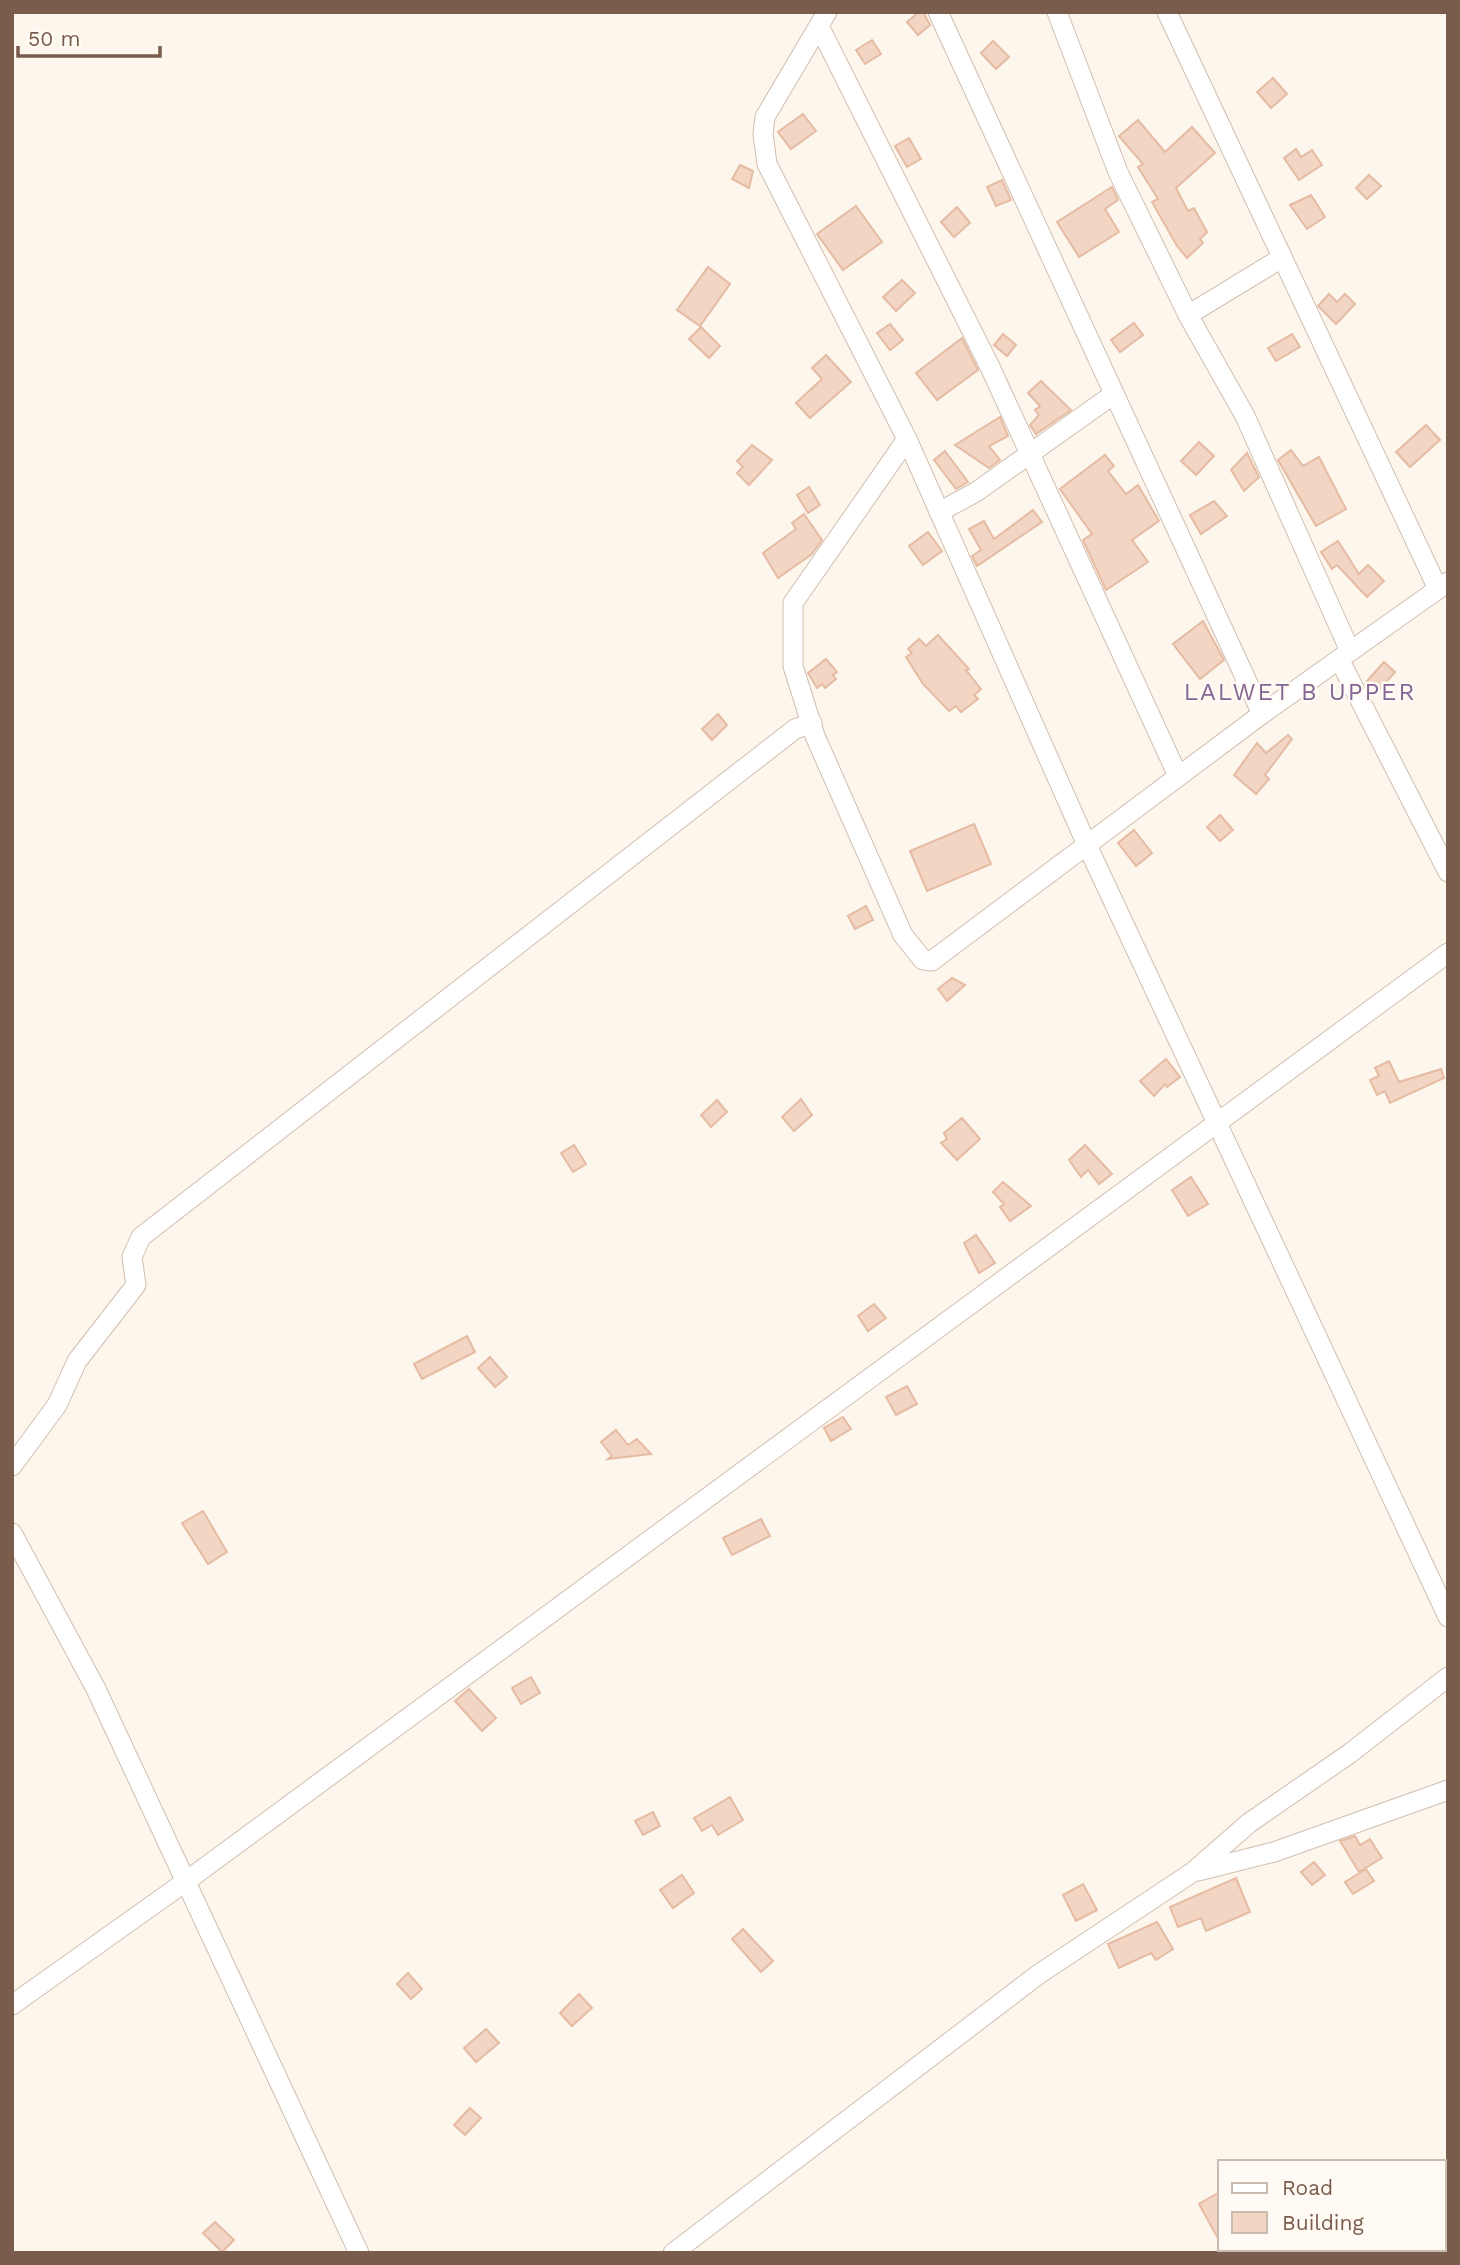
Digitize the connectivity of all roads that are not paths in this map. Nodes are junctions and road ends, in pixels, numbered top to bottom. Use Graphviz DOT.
graph roads {
  1 [pos="939,12"];
  2 [pos="1057,12"];
  3 [pos="1167,12"];
  4 [pos="823,19"];
  5 [pos="1280,259"];
  6 [pos="1188,315"];
  7 [pos="1114,394"];
  8 [pos="907,439"];
  9 [pos="1027,454"];
  10 [pos="939,512"];
  11 [pos="1443,585"];
  12 [pos="1344,655"];
  13 [pos="1262,714"];
  14 [pos="812,723"];
  15 [pos="1178,776"];
  16 [pos="1087,845"];
  17 [pos="1448,872"];
  18 [pos="1448,953"];
  19 [pos="1217,1126"];
  20 [pos="12,1466"];
  21 [pos="12,1533"];
  22 [pos="1448,1617"];
  23 [pos="1448,1677"];
  24 [pos="1448,1790"];
  25 [pos="1193,1872"];
  26 [pos="185,1882"];
  27 [pos="12,2005"];
  28 [pos="359,2253"];
  29 [pos="673,2253"];
  1 -- 7 [label="street"];
  2 -- 6 [label="street"];
  3 -- 5 [label="street"];
  4 -- 8 [label="street"];
  4 -- 9 [label="street"];
  5 -- 6 [label="street"];
  5 -- 11 [label="street"];
  6 -- 12 [label="street"];
  7 -- 9 [label="street"];
  7 -- 13 [label="street"];
  8 -- 10 [label="street"];
  8 -- 14 [label="street"];
  9 -- 10 [label="street"];
  9 -- 15 [label="street"];
  10 -- 16 [label="street"];
  11 -- 12 [label="street"];
  12 -- 13 [label="street"];
  12 -- 17 [label="street"];
  13 -- 15 [label="street"];
  14 -- 16 [label="street"];
  14 -- 20 [label="street"];
  15 -- 16 [label="street"];
  16 -- 19 [label="street"];
  18 -- 19 [label="street"];
  19 -- 22 [label="street"];
  19 -- 26 [label="street"];
  21 -- 26 [label="street"];
  23 -- 25 [label="street"];
  24 -- 25 [label="street"];
  25 -- 29 [label="street"];
  26 -- 27 [label="street"];
  26 -- 28 [label="street"];
}
